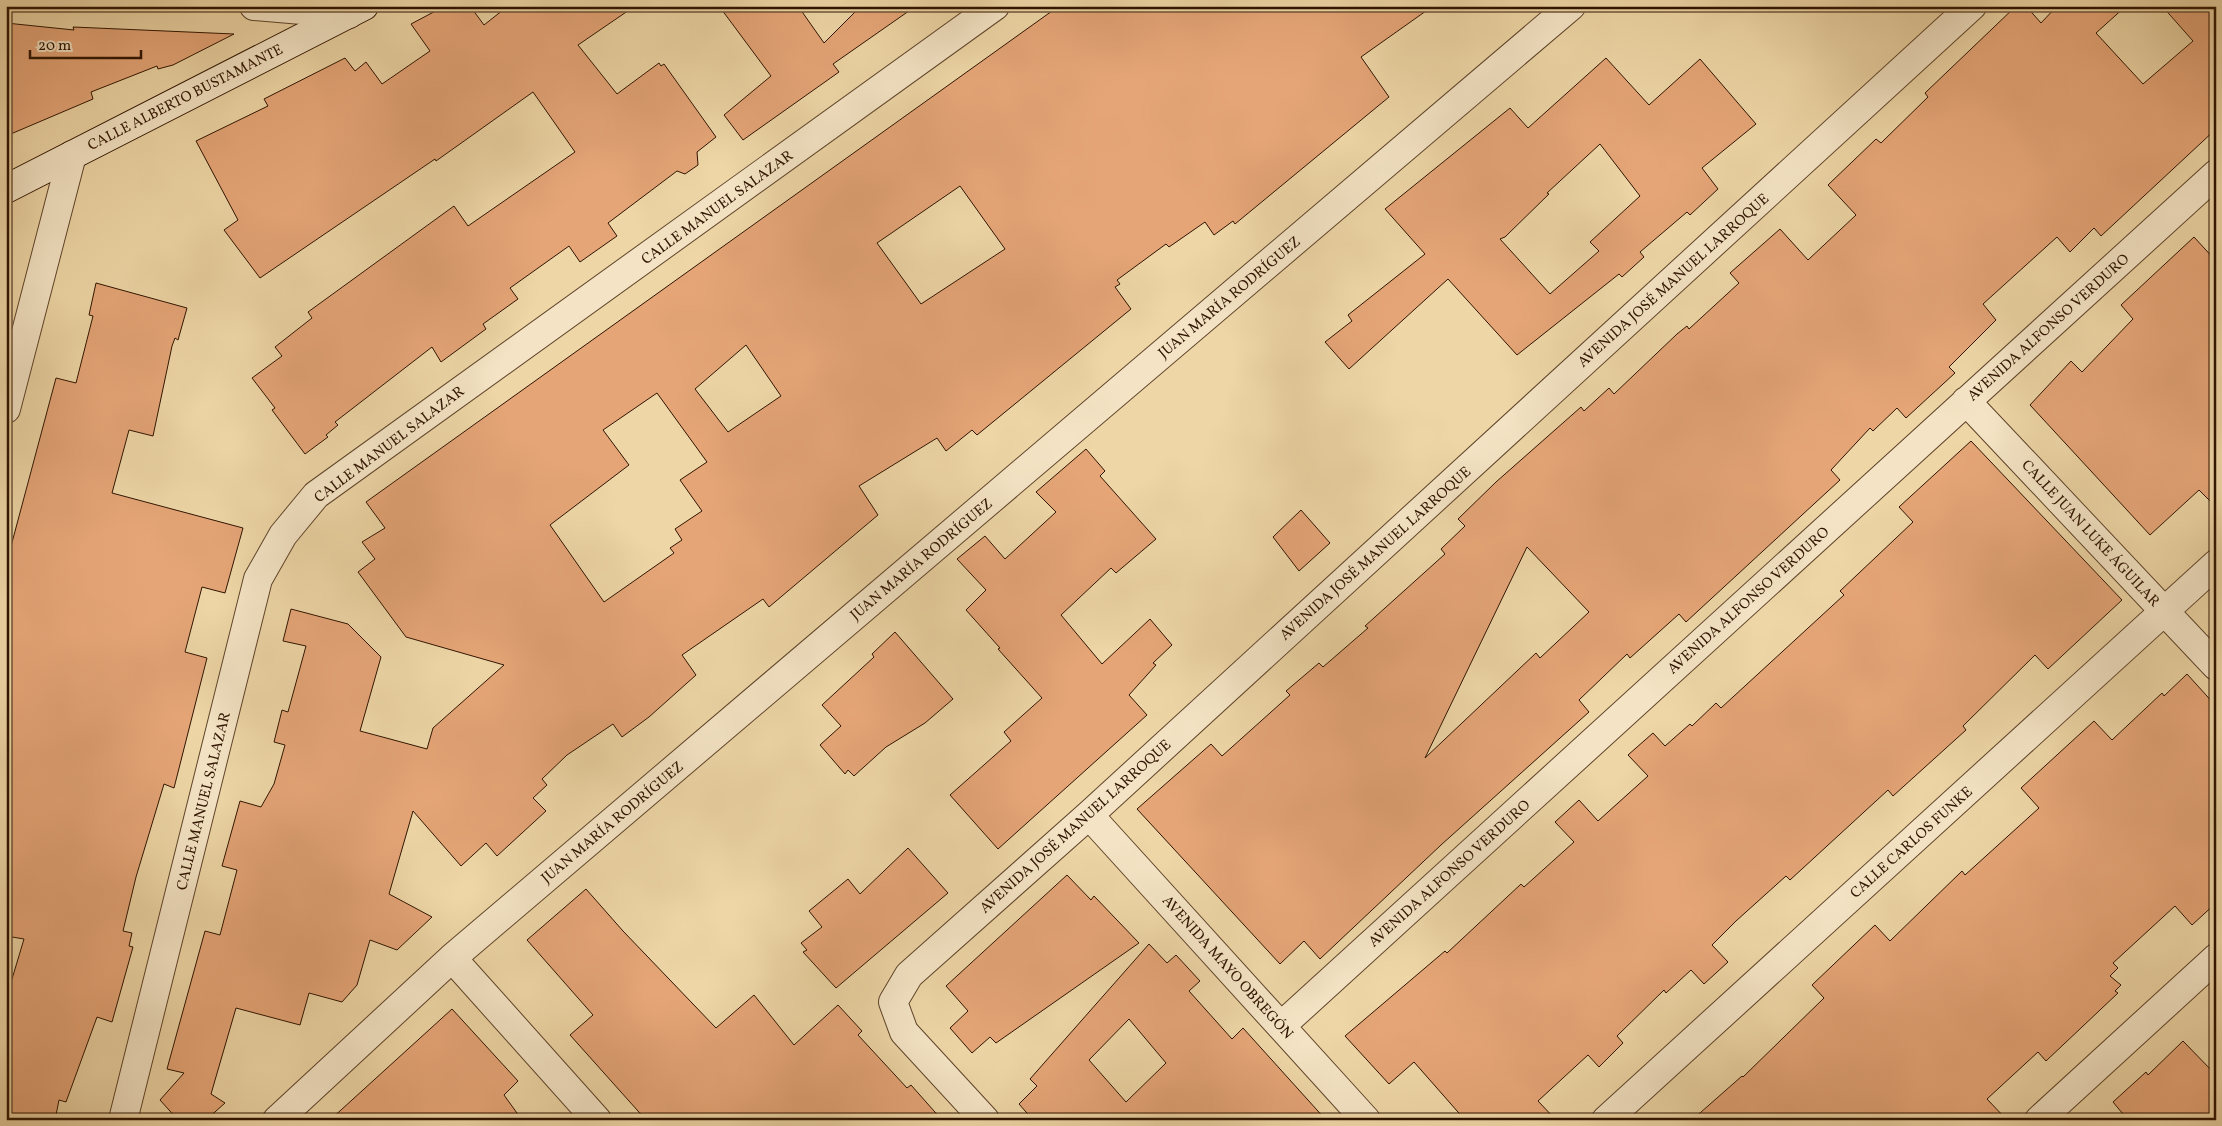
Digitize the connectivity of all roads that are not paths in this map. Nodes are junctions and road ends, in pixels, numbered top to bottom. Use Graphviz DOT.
graph roads {
  1 [pos="254,6"];
  2 [pos="995,6"];
  3 [pos="1571,6"];
  4 [pos="1972,6"];
  5 [pos="357,10"];
  6 [pos="72,155"];
  7 [pos="2216,174"];
  8 [pos="6,189"];
  9 [pos="1966,401"];
  10 [pos="6,409"];
  11 [pos="2216,564"];
  12 [pos="2165,611"];
  13 [pos="2216,666"];
  14 [pos="1089,815"];
  15 [pos="452,958"];
  16 [pos="2216,958"];
  17 [pos="1281,1026"];
  18 [pos="124,1120"];
  19 [pos="277,1120"];
  20 [pos="597,1120"];
  21 [pos="984,1120"];
  22 [pos="1366,1120"];
  23 [pos="1606,1120"];
  24 [pos="2039,1120"];
  1 -- 5 [label="street"];
  2 -- 18 [label="street, CALLE MANUEL SALAZAR"];
  3 -- 15 [label="street, JUAN MARÍA RODRÍGUEZ"];
  4 -- 14 [label="street, AVENIDA JOSÉ MANUEL LARROQUE"];
  5 -- 6 [label="street, CALLE ALBERTO BUSTAMANTE"];
  6 -- 8 [label="street, CALLE ALBERTO BUSTAMANTE"];
  6 -- 10 [label="street"];
  7 -- 9 [label="street, AVENIDA ALFONSO VERDURO"];
  9 -- 12 [label="street, CALLE JUAN LUKE ÁGUILAR"];
  9 -- 17 [label="street, AVENIDA ALFONSO VERDURO"];
  11 -- 12 [label="street, CALLE CARLOS FUNKE"];
  12 -- 13 [label="street, CALLE JUAN LUKE ÁGUILAR"];
  12 -- 23 [label="street, CALLE CARLOS FUNKE"];
  14 -- 17 [label="street, AVENIDA MAYO OBREGÓN"];
  14 -- 21 [label="street, AVENIDA JOSÉ MANUEL LARROQUE"];
  15 -- 19 [label="street, JUAN MARÍA RODRÍGUEZ"];
  15 -- 20 [label="street"];
  16 -- 24 [label="street"];
  17 -- 22 [label="street, AVENIDA MAYO OBREGÓN"];
}
